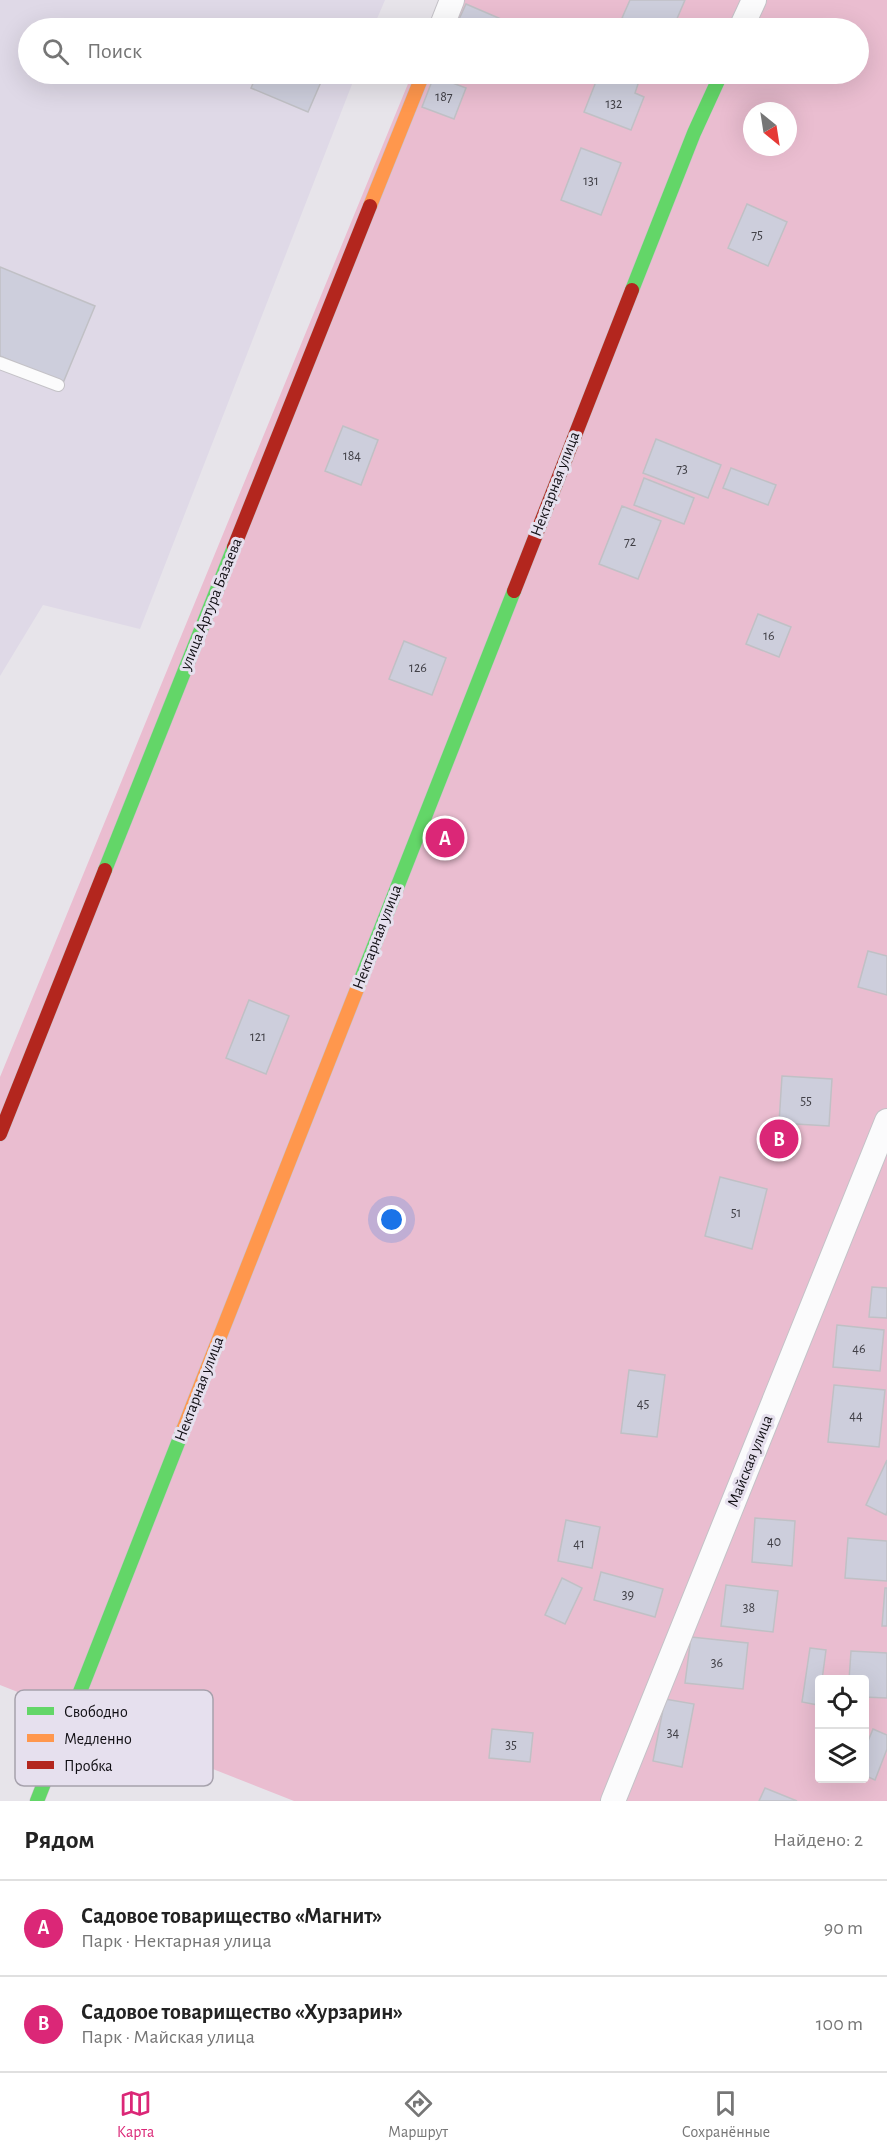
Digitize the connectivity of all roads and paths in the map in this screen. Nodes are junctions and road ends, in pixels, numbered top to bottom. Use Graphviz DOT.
graph roads {
  1 [pos="452,0"];
  2 [pos="754,0"];
  3 [pos="445,18"];
  4 [pos="746,18"];
  5 [pos="419,84"];
  6 [pos="717,84"];
  7 [pos="0,363"];
  8 [pos="58,385"];
  9 [pos="887,1121"];
  10 [pos="0,1134"];
  11 [pos="81,1690"];
  12 [pos="43,1786"];
  13 [pos="37,1801"];
  14 [pos="613,1801"];
  1 -- 3 [label="street"];
  2 -- 4 [label="street"];
  5 -- 10 [label="street, улица Артура Базаева"];
  6 -- 11 [label="street, Нектарная улица"];
  7 -- 8 [label="lane"];
  9 -- 14 [label="street, Майская улица"];
  12 -- 13 [label="street, Нектарная улица"];
}
